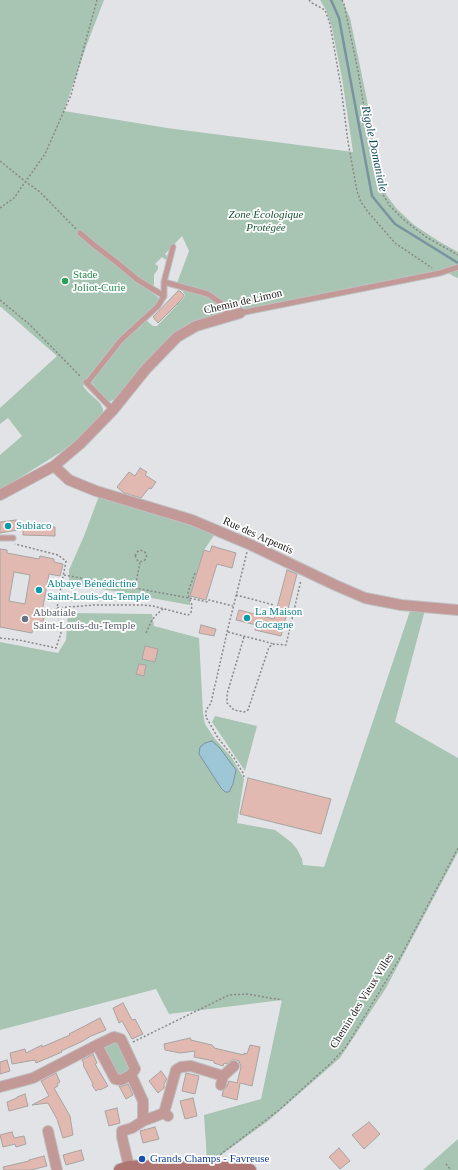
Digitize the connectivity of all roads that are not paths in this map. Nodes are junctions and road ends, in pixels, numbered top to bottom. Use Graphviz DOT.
graph roads {
  1 [pos="80,233"];
  2 [pos="173,247"];
  3 [pos="457,267"];
  4 [pos="164,282"];
  5 [pos="164,296"];
  6 [pos="240,313"];
  7 [pos="228,317"];
  8 [pos="113,410"];
  9 [pos="54,466"];
  10 [pos="0,495"];
  11 [pos="0,538"];
  12 [pos="14,538"];
  13 [pos="458,610"];
  14 [pos="97,1045"];
  15 [pos="234,1066"];
  16 [pos="131,1075"];
  17 [pos="0,1087"];
  18 [pos="143,1121"];
  19 [pos="48,1131"];
  20 [pos="206,1167"];
  21 [pos="125,1168"];
  22 [pos="57,1170"];
  23 [pos="250,1170"];
  1 -- 5 [label="lane"];
  2 -- 4 [label="lane"];
  3 -- 6 [label="lane, Chemin de Limon"];
  4 -- 5 [label="lane"];
  4 -- 7 [label="lane"];
  5 -- 8 [label="lane"];
  6 -- 7 [label="street, Chemin de Limon"];
  7 -- 8 [label="street, Chemin de Limon"];
  8 -- 9 [label="street, Chemin de Limon"];
  9 -- 10 [label="street, Chemin de Limon"];
  9 -- 13 [label="street, Rue des Arpentis"];
  11 -- 12 [label="lane"];
  14 -- 16 [label="street"];
  14 -- 16 [label="street"];
  14 -- 17 [label="street"];
  15 -- 18 [label="street"];
  16 -- 18 [label="street"];
  18 -- 21 [label="street"];
  19 -- 22 [label="street"];
  20 -- 21 [label="main road"];
  20 -- 23 [label="main road"];
}
